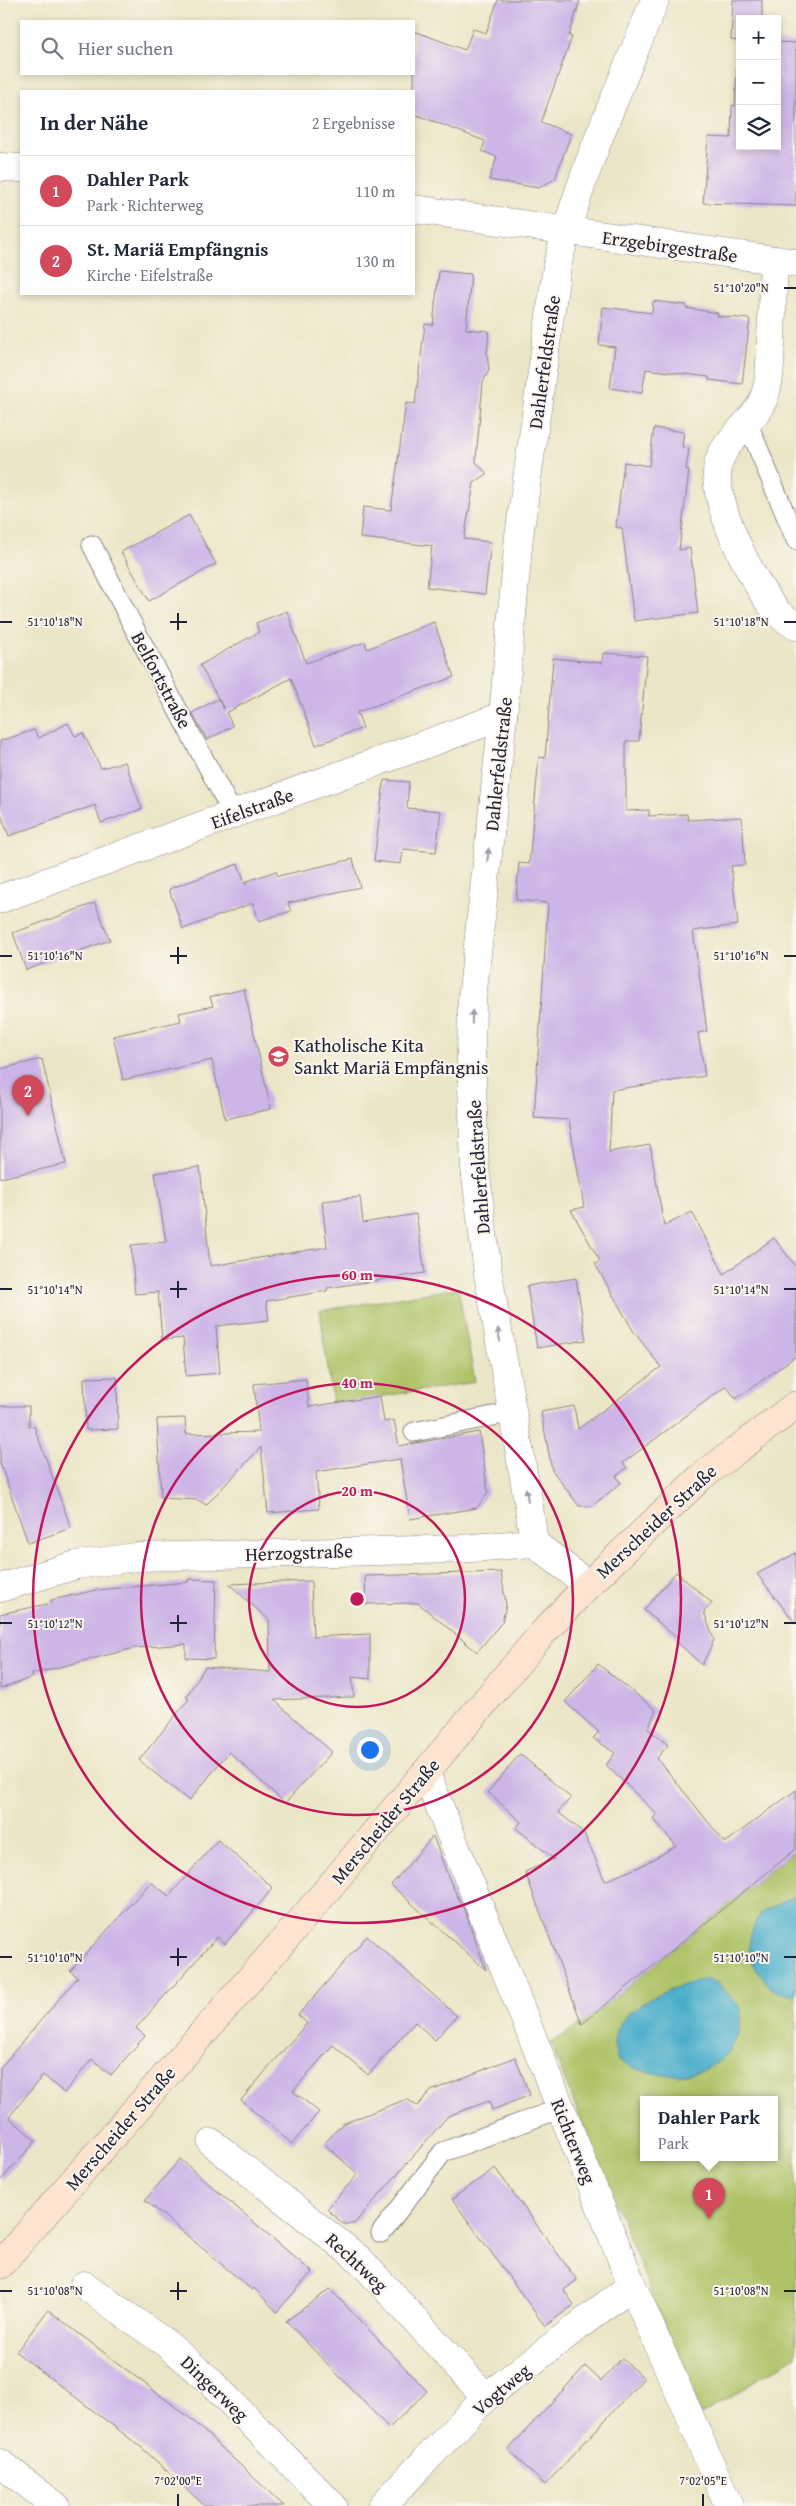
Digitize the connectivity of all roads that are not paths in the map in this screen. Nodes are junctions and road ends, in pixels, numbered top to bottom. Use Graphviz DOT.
graph roads {
  1 [pos="655,0"];
  2 [pos="0,167"];
  3 [pos="20,168"];
  4 [pos="415,209"];
  5 [pos="566,230"];
  6 [pos="785,262"];
  7 [pos="748,424"];
  8 [pos="796,540"];
  9 [pos="92,545"];
  10 [pos="796,626"];
  11 [pos="503,716"];
  12 [pos="233,814"];
  13 [pos="0,898"];
  14 [pos="796,1405"];
  15 [pos="512,1412"];
  16 [pos="414,1432"];
  17 [pos="534,1543"];
  18 [pos="588,1585"];
  19 [pos="0,1588"];
  20 [pos="426,1773"];
  21 [pos="561,2108"];
  22 [pos="212,2143"];
  23 [pos="381,2233"];
  24 [pos="0,2265"];
  25 [pos="84,2285"];
  26 [pos="632,2285"];
  27 [pos="486,2397"];
  28 [pos="0,2463"];
  29 [pos="56,2506"];
  30 [pos="333,2506"];
  31 [pos="382,2506"];
  32 [pos="729,2506"];
  1 -- 5 [label="street, Dahlerfeldstraße"];
  2 -- 3 [label="street"];
  4 -- 5 [label="street, Erzgebirgestraße"];
  5 -- 6 [label="street, Erzgebirgestraße"];
  5 -- 11 [label="street, Dahlerfeldstraße"];
  6 -- 7 [label="street, Erzgebirgestraße"];
  7 -- 8 [label="lane"];
  7 -- 10 [label="street, Erzgebirgestraße"];
  9 -- 12 [label="lane, Belfortstraße"];
  11 -- 12 [label="street, Eifelstraße"];
  15 -- 11 [label="street, Dahlerfeldstraße, one-way"];
  12 -- 13 [label="street, Eifelstraße"];
  14 -- 18 [label="main road, Merscheider Straße"];
  15 -- 16 [label="lane"];
  17 -- 15 [label="street, Dahlerfeldstraße, one-way"];
  17 -- 18 [label="street"];
  17 -- 19 [label="street, Herzogstraße"];
  18 -- 20 [label="main road, Merscheider Straße"];
  20 -- 21 [label="street, Richterweg"];
  20 -- 24 [label="main road, Merscheider Straße"];
  21 -- 23 [label="lane"];
  21 -- 26 [label="street, Richterweg"];
  22 -- 27 [label="street, Rechtweg"];
  25 -- 30 [label="street, Dingerweg"];
  26 -- 27 [label="street, Vogtweg"];
  26 -- 32 [label="street, Richterweg"];
  27 -- 31 [label="street, Vogtweg"];
  28 -- 29 [label="street"];
}
